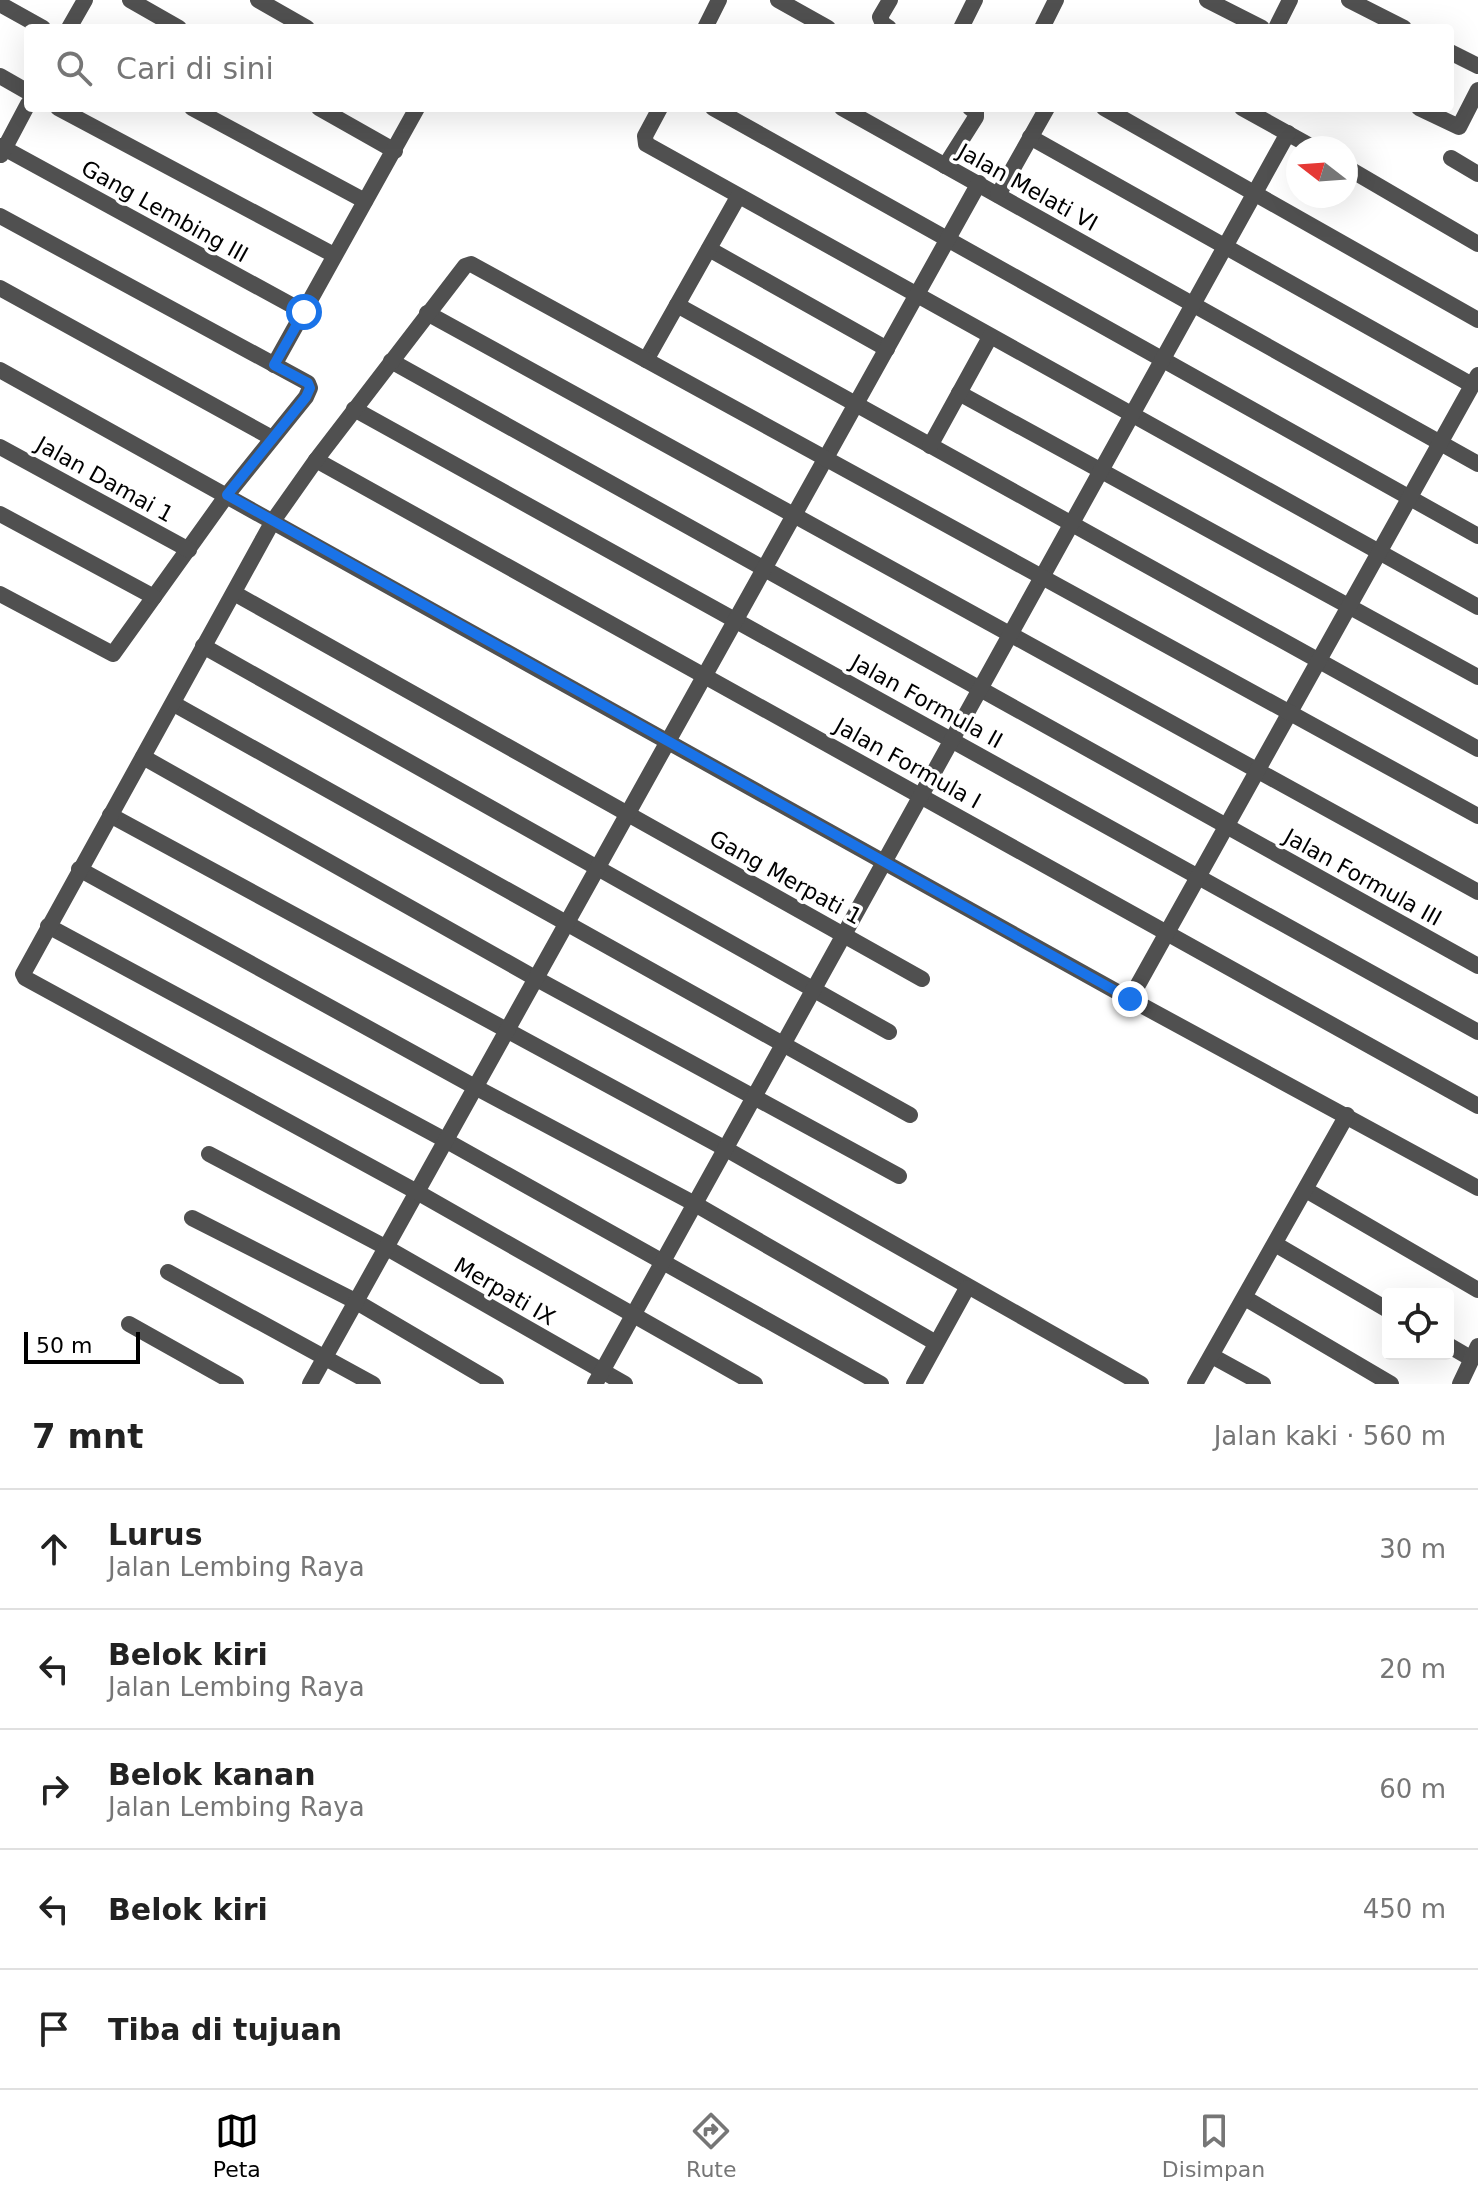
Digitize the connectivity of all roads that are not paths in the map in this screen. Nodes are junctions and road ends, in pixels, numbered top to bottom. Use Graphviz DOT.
graph roads {
  1 [pos="85,0"];
  2 [pos="130,0"];
  3 [pos="258,0"];
  4 [pos="719,0"];
  5 [pos="778,0"];
  6 [pos="890,0"];
  7 [pos="975,0"];
  8 [pos="1056,0"];
  9 [pos="1207,0"];
  10 [pos="1290,0"];
  11 [pos="1349,0"];
  12 [pos="0,4"];
  13 [pos="36,24"];
  14 [pos="71,24"];
  15 [pos="172,24"];
  16 [pos="300,24"];
  17 [pos="707,24"];
  18 [pos="821,24"];
  19 [pos="883,24"];
  20 [pos="963,24"];
  21 [pos="1044,24"];
  22 [pos="1254,24"];
  23 [pos="1278,24"];
  24 [pos="1396,24"];
  25 [pos="1454,54"];
  26 [pos="1478,66"];
  27 [pos="0,76"];
  28 [pos="24,90"];
  29 [pos="1478,90"];
  30 [pos="24,111"];
  31 [pos="66,112"];
  32 [pos="199,112"];
  33 [pos="326,112"];
  34 [pos="415,112"];
  35 [pos="658,112"];
  36 [pos="720,112"];
  37 [pos="849,112"];
  38 [pos="976,112"];
  39 [pos="1045,112"];
  40 [pos="1111,112"];
  41 [pos="1249,112"];
  42 [pos="1427,112"];
  43 [pos="1288,133"];
  44 [pos="1293,136"];
  45 [pos="1030,137"];
  46 [pos="1,150"];
  47 [pos="395,151"];
  48 [pos="1451,158"];
  49 [pos="945,166"];
  50 [pos="1358,174"];
  51 [pos="1478,174"];
  52 [pos="979,183"];
  53 [pos="1254,193"];
  54 [pos="998,195"];
  55 [pos="738,197"];
  56 [pos="365,201"];
  57 [pos="0,216"];
  58 [pos="948,238"];
  59 [pos="1478,244"];
  60 [pos="1224,246"];
  61 [pos="709,249"];
  62 [pos="334,255"];
  63 [pos="0,288"];
  64 [pos="917,294"];
  65 [pos="1192,304"];
  66 [pos="677,305"];
  67 [pos="304,312"];
  68 [pos="427,313"];
  69 [pos="1478,320"];
  70 [pos="990,337"];
  71 [pos="887,349"];
  72 [pos="1162,359"];
  73 [pos="646,360"];
  74 [pos="391,361"];
  75 [pos="274,365"];
  76 [pos="0,370"];
  77 [pos="1475,380"];
  78 [pos="959,393"];
  79 [pos="857,403"];
  80 [pos="354,409"];
  81 [pos="1131,415"];
  82 [pos="272,438"];
  83 [pos="1440,443"];
  84 [pos="930,446"];
  85 [pos="0,447"];
  86 [pos="826,457"];
  87 [pos="316,460"];
  88 [pos="1478,464"];
  89 [pos="1101,469"];
  90 [pos="1409,498"];
  91 [pos="233,499"];
  92 [pos="0,514"];
  93 [pos="795,514"];
  94 [pos="267,518"];
  95 [pos="1071,523"];
  96 [pos="1478,536"];
  97 [pos="189,550"];
  98 [pos="1379,552"];
  99 [pos="765,567"];
  100 [pos="1041,577"];
  101 [pos="234,593"];
  102 [pos="0,594"];
  103 [pos="154,597"];
  104 [pos="1349,606"];
  105 [pos="1478,607"];
  106 [pos="736,619"];
  107 [pos="1010,634"];
  108 [pos="203,646"];
  109 [pos="1319,661"];
  110 [pos="705,675"];
  111 [pos="1478,677"];
  112 [pos="979,688"];
  113 [pos="174,704"];
  114 [pos="1290,713"];
  115 [pos="951,740"];
  116 [pos="668,742"];
  117 [pos="1478,749"];
  118 [pos="143,757"];
  119 [pos="1258,771"];
  120 [pos="920,796"];
  121 [pos="628,814"];
  122 [pos="110,815"];
  123 [pos="1478,816"];
  124 [pos="1227,826"];
  125 [pos="883,862"];
  126 [pos="597,868"];
  127 [pos="79,869"];
  128 [pos="1198,877"];
  129 [pos="1478,892"];
  130 [pos="567,922"];
  131 [pos="48,926"];
  132 [pos="1167,933"];
  133 [pos="843,935"];
  134 [pos="1478,966"];
  135 [pos="535,978"];
  136 [pos="922,979"];
  137 [pos="813,990"];
  138 [pos="1130,999"];
  139 [pos="506,1032"];
  140 [pos="889,1032"];
  141 [pos="1478,1032"];
  142 [pos="783,1044"];
  143 [pos="475,1087"];
  144 [pos="754,1096"];
  145 [pos="1478,1106"];
  146 [pos="910,1115"];
  147 [pos="1347,1115"];
  148 [pos="445,1140"];
  149 [pos="726,1149"];
  150 [pos="209,1154"];
  151 [pos="899,1176"];
  152 [pos="1478,1188"];
  153 [pos="1306,1190"];
  154 [pos="417,1192"];
  155 [pos="695,1204"];
  156 [pos="192,1218"];
  157 [pos="1275,1244"];
  158 [pos="387,1248"];
  159 [pos="663,1261"];
  160 [pos="168,1272"];
  161 [pos="967,1288"];
  162 [pos="1478,1290"];
  163 [pos="1245,1298"];
  164 [pos="355,1301"];
  165 [pos="1382,1306"];
  166 [pos="632,1316"];
  167 [pos="129,1324"];
  168 [pos="936,1343"];
  169 [pos="1454,1347"];
  170 [pos="1475,1352"];
  171 [pos="1212,1356"];
  172 [pos="325,1357"];
  173 [pos="598,1378"];
  174 [pos="236,1384"];
  175 [pos="310,1384"];
  176 [pos="373,1384"];
  177 [pos="496,1384"];
  178 [pos="625,1384"];
  179 [pos="755,1384"];
  180 [pos="881,1384"];
  181 [pos="914,1384"];
  182 [pos="1141,1384"];
  183 [pos="1195,1384"];
  184 [pos="1263,1384"];
  185 [pos="1391,1384"];
  186 [pos="1460,1384"];
  1 -- 14 [label="street"];
  2 -- 15 [label="street"];
  3 -- 16 [label="street"];
  4 -- 17 [label="street"];
  5 -- 18 [label="street"];
  6 -- 19 [label="street"];
  7 -- 20 [label="street"];
  8 -- 21 [label="street"];
  9 -- 22 [label="street"];
  10 -- 23 [label="street"];
  11 -- 24 [label="street"];
  12 -- 13 [label="street"];
  25 -- 26 [label="street"];
  27 -- 28 [label="street"];
  29 -- 42 [label="street"];
  30 -- 46 [label="street"];
  31 -- 62 [label="street"];
  32 -- 56 [label="street"];
  33 -- 47 [label="street"];
  34 -- 47 [label="street"];
  35 -- 55 [label="street"];
  36 -- 58 [label="street"];
  37 -- 49 [label="street, Jalan Melati VI"];
  38 -- 49 [label="street"];
  39 -- 45 [label="street"];
  40 -- 53 [label="street"];
  41 -- 43 [label="street"];
  43 -- 44 [label="street"];
  43 -- 53 [label="street"];
  45 -- 54 [label="street"];
  45 -- 60 [label="street"];
  46 -- 67 [label="street, Gang Lembing III"];
  47 -- 56 [label="street"];
  48 -- 51 [label="street"];
  49 -- 52 [label="street, Jalan Melati VI"];
  50 -- 59 [label="street"];
  52 -- 54 [label="street, Jalan Melati VI"];
  52 -- 58 [label="street"];
  53 -- 60 [label="street"];
  53 -- 69 [label="street"];
  54 -- 65 [label="street, Jalan Melati VI"];
  55 -- 61 [label="street"];
  55 -- 64 [label="street"];
  56 -- 62 [label="street"];
  57 -- 75 [label="street"];
  58 -- 64 [label="street"];
  58 -- 72 [label="street"];
  60 -- 65 [label="street"];
  60 -- 77 [label="street"];
  61 -- 66 [label="street"];
  61 -- 71 [label="street"];
  62 -- 67 [label="street"];
  63 -- 82 [label="street"];
  64 -- 70 [label="street"];
  64 -- 71 [label="street"];
  65 -- 72 [label="street"];
  65 -- 83 [label="street, Jalan Melati VI"];
  66 -- 73 [label="street"];
  66 -- 79 [label="street"];
  67 -- 75 [label="street"];
  68 -- 73 [label="street"];
  68 -- 74 [label="street"];
  68 -- 93 [label="street"];
  70 -- 78 [label="street"];
  70 -- 81 [label="street"];
  71 -- 79 [label="street"];
  72 -- 81 [label="street"];
  72 -- 90 [label="street"];
  73 -- 86 [label="street"];
  74 -- 80 [label="street"];
  74 -- 99 [label="street, Jalan Formula III"];
  75 -- 82 [label="street"];
  76 -- 91 [label="street"];
  77 -- 83 [label="street"];
  78 -- 84 [label="street"];
  78 -- 89 [label="street"];
  79 -- 84 [label="street"];
  79 -- 86 [label="street"];
  80 -- 87 [label="street"];
  80 -- 106 [label="street, Jalan Formula II"];
  81 -- 89 [label="street"];
  81 -- 98 [label="street"];
  82 -- 91 [label="street"];
  83 -- 88 [label="street, Jalan Melati VI"];
  83 -- 90 [label="street"];
  84 -- 95 [label="street"];
  85 -- 97 [label="street, Jalan Damai 1"];
  86 -- 93 [label="street"];
  86 -- 100 [label="street"];
  87 -- 94 [label="street"];
  87 -- 110 [label="street, Jalan Formula I"];
  89 -- 95 [label="street"];
  89 -- 104 [label="street"];
  90 -- 96 [label="street"];
  90 -- 98 [label="street"];
  91 -- 94 [label="street"];
  91 -- 97 [label="street"];
  92 -- 103 [label="street"];
  93 -- 99 [label="street"];
  93 -- 107 [label="street"];
  94 -- 101 [label="street"];
  94 -- 116 [label="street"];
  95 -- 100 [label="street"];
  95 -- 109 [label="street"];
  97 -- 103 [label="street"];
  98 -- 104 [label="street"];
  98 -- 105 [label="street"];
  99 -- 106 [label="street"];
  99 -- 112 [label="street, Jalan Formula III"];
  100 -- 107 [label="street"];
  100 -- 114 [label="street"];
  101 -- 108 [label="street"];
  101 -- 121 [label="street, Gang Merpati 1"];
  102 -- 103 [label="street"];
  104 -- 109 [label="street"];
  104 -- 111 [label="street"];
  106 -- 110 [label="street"];
  106 -- 115 [label="street, Jalan Formula II"];
  107 -- 112 [label="street"];
  107 -- 119 [label="street"];
  108 -- 113 [label="street"];
  108 -- 126 [label="street"];
  109 -- 114 [label="street"];
  109 -- 117 [label="street"];
  110 -- 116 [label="street"];
  110 -- 120 [label="street, Jalan Formula I"];
  112 -- 115 [label="street"];
  112 -- 124 [label="street, Jalan Formula III"];
  113 -- 118 [label="street"];
  113 -- 130 [label="street"];
  114 -- 119 [label="street"];
  114 -- 123 [label="street"];
  115 -- 120 [label="street"];
  115 -- 128 [label="street, Jalan Formula II"];
  116 -- 121 [label="street"];
  116 -- 125 [label="street"];
  118 -- 122 [label="street"];
  118 -- 135 [label="street"];
  119 -- 124 [label="street"];
  119 -- 129 [label="street"];
  120 -- 125 [label="street"];
  120 -- 132 [label="street, Jalan Formula I"];
  121 -- 126 [label="street"];
  121 -- 133 [label="street, Gang Merpati 1"];
  122 -- 127 [label="street"];
  122 -- 139 [label="street"];
  124 -- 128 [label="street"];
  124 -- 134 [label="street, Jalan Formula III"];
  125 -- 133 [label="street"];
  125 -- 138 [label="street"];
  126 -- 130 [label="street"];
  126 -- 137 [label="street"];
  127 -- 131 [label="street"];
  127 -- 143 [label="street"];
  128 -- 132 [label="street"];
  128 -- 141 [label="street, Jalan Formula II"];
  130 -- 135 [label="street"];
  130 -- 142 [label="street"];
  131 -- 148 [label="street"];
  131 -- 154 [label="street"];
  132 -- 138 [label="street"];
  132 -- 145 [label="street, Jalan Formula I"];
  133 -- 136 [label="street, Gang Merpati 1"];
  133 -- 137 [label="street"];
  135 -- 139 [label="street"];
  135 -- 144 [label="street"];
  137 -- 140 [label="street"];
  137 -- 142 [label="street"];
  138 -- 147 [label="street"];
  139 -- 143 [label="street"];
  139 -- 149 [label="street"];
  142 -- 144 [label="street"];
  142 -- 146 [label="street"];
  143 -- 148 [label="street"];
  143 -- 155 [label="street"];
  144 -- 149 [label="street"];
  144 -- 151 [label="street"];
  147 -- 152 [label="street"];
  147 -- 153 [label="street"];
  148 -- 154 [label="street"];
  148 -- 159 [label="street"];
  149 -- 155 [label="street"];
  149 -- 161 [label="street"];
  150 -- 158 [label="street, Merpati IX"];
  153 -- 157 [label="street"];
  153 -- 162 [label="street"];
  154 -- 158 [label="street"];
  154 -- 166 [label="street"];
  155 -- 159 [label="street"];
  155 -- 168 [label="street"];
  156 -- 164 [label="street"];
  157 -- 163 [label="street"];
  157 -- 165 [label="street"];
  158 -- 164 [label="street"];
  158 -- 173 [label="street, Merpati IX"];
  159 -- 166 [label="street"];
  159 -- 180 [label="street"];
  160 -- 172 [label="street"];
  161 -- 168 [label="street"];
  161 -- 182 [label="street"];
  163 -- 171 [label="street"];
  163 -- 185 [label="street"];
  164 -- 172 [label="street"];
  164 -- 177 [label="street"];
  166 -- 173 [label="street"];
  166 -- 179 [label="street"];
  167 -- 174 [label="street"];
  168 -- 181 [label="street"];
  169 -- 170 [label="street"];
  170 -- 186 [label="street"];
  171 -- 183 [label="street"];
  171 -- 184 [label="street"];
  172 -- 175 [label="street"];
  172 -- 176 [label="street"];
  173 -- 178 [label="street, Merpati IX"];
}
